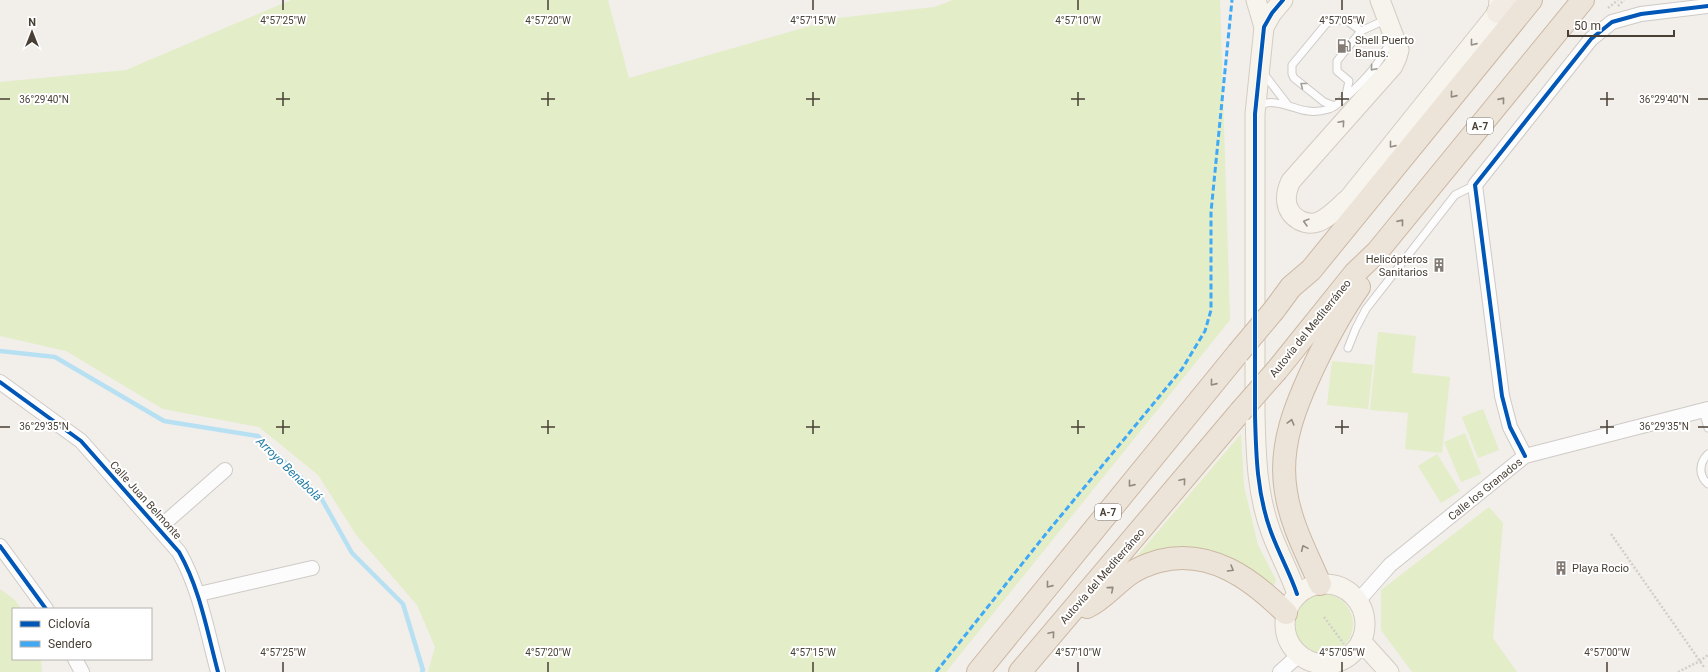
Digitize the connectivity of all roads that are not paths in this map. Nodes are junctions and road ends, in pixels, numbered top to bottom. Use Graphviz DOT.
graph roads {
  1 [pos="1256,0"];
  2 [pos="1283,0"];
  3 [pos="1380,0"];
  4 [pos="1531,0"];
  5 [pos="1583,0"];
  6 [pos="1501,4"];
  7 [pos="1708,6"];
  8 [pos="1264,27"];
  9 [pos="1391,27"];
  10 [pos="1361,31"];
  11 [pos="1260,67"];
  12 [pos="1345,97"];
  13 [pos="1286,104"];
  14 [pos="1335,106"];
  15 [pos="1255,114"];
  16 [pos="1474,185"];
  17 [pos="1349,198"];
  18 [pos="1377,252"];
  19 [pos="1290,287"];
  20 [pos="1348,348"];
  21 [pos="0,382"];
  22 [pos="1706,410"];
  23 [pos="1708,428"];
  24 [pos="1708,454"];
  25 [pos="1525,456"];
  26 [pos="225,470"];
  27 [pos="1708,484"];
  28 [pos="159,528"];
  29 [pos="0,546"];
  30 [pos="312,568"];
  31 [pos="1320,584"];
  32 [pos="199,594"];
  33 [pos="1297,594"];
  34 [pos="1358,601"];
  35 [pos="45,608"];
  36 [pos="1286,613"];
  37 [pos="1066,617"];
  38 [pos="1357,647"];
  39 [pos="1299,654"];
  40 [pos="76,660"];
  41 [pos="1324,668"];
  42 [pos="82,672"];
  43 [pos="218,672"];
  44 [pos="978,672"];
  45 [pos="1020,672"];
  46 [pos="1280,672"];
  47 [pos="1389,672"];
  1 -- 8 [label="street"];
  2 -- 8 [label="street"];
  3 -- 9 [label="street"];
  4 -- 19 [label="highway, A-7, one-way"];
  18 -- 5 [label="highway, Autovía del Mediterráneo / A-7, one-way"];
  6 -- 17 [label="street, one-way"];
  7 -- 16 [label="street"];
  8 -- 11 [label="street"];
  9 -- 10 [label="lane"];
  9 -- 12 [label="lane, one-way"];
  17 -- 9 [label="street, one-way"];
  10 -- 12 [label="lane"];
  14 -- 10 [label="lane, one-way"];
  11 -- 13 [label="lane"];
  11 -- 15 [label="street"];
  12 -- 14 [label="lane"];
  13 -- 14 [label="lane"];
  13 -- 15 [label="lane"];
  15 -- 33 [label="street"];
  16 -- 20 [label="lane"];
  16 -- 25 [label="street"];
  17 -- 19 [label="highway"];
  31 -- 18 [label="highway, one-way"];
  37 -- 18 [label="highway, Autovía del Mediterráneo / A-7, one-way, bridge"];
  19 -- 44 [label="highway, A-7, one-way, bridge"];
  21 -- 28 [label="street, Calle Juan Belmonte"];
  22 -- 23 [label="lane"];
  22 -- 25 [label="street, Calle los Granados"];
  24 -- 27 [label="lane"];
  25 -- 34 [label="street, Calle los Granados"];
  26 -- 28 [label="street"];
  28 -- 32 [label="street, Calle Juan Belmonte"];
  29 -- 35 [label="street"];
  30 -- 32 [label="street"];
  31 -- 33 [label="street"];
  31 -- 34 [label="street"];
  32 -- 43 [label="street, Calle Juan Belmonte"];
  33 -- 36 [label="street"];
  34 -- 38 [label="street"];
  37 -- 36 [label="highway, one-way"];
  36 -- 39 [label="street"];
  45 -- 37 [label="highway, Autovía del Mediterráneo / A-7, one-way"];
  38 -- 41 [label="street"];
  38 -- 47 [label="street"];
  39 -- 41 [label="street"];
  39 -- 46 [label="street"];
  40 -- 42 [label="street"];
}
